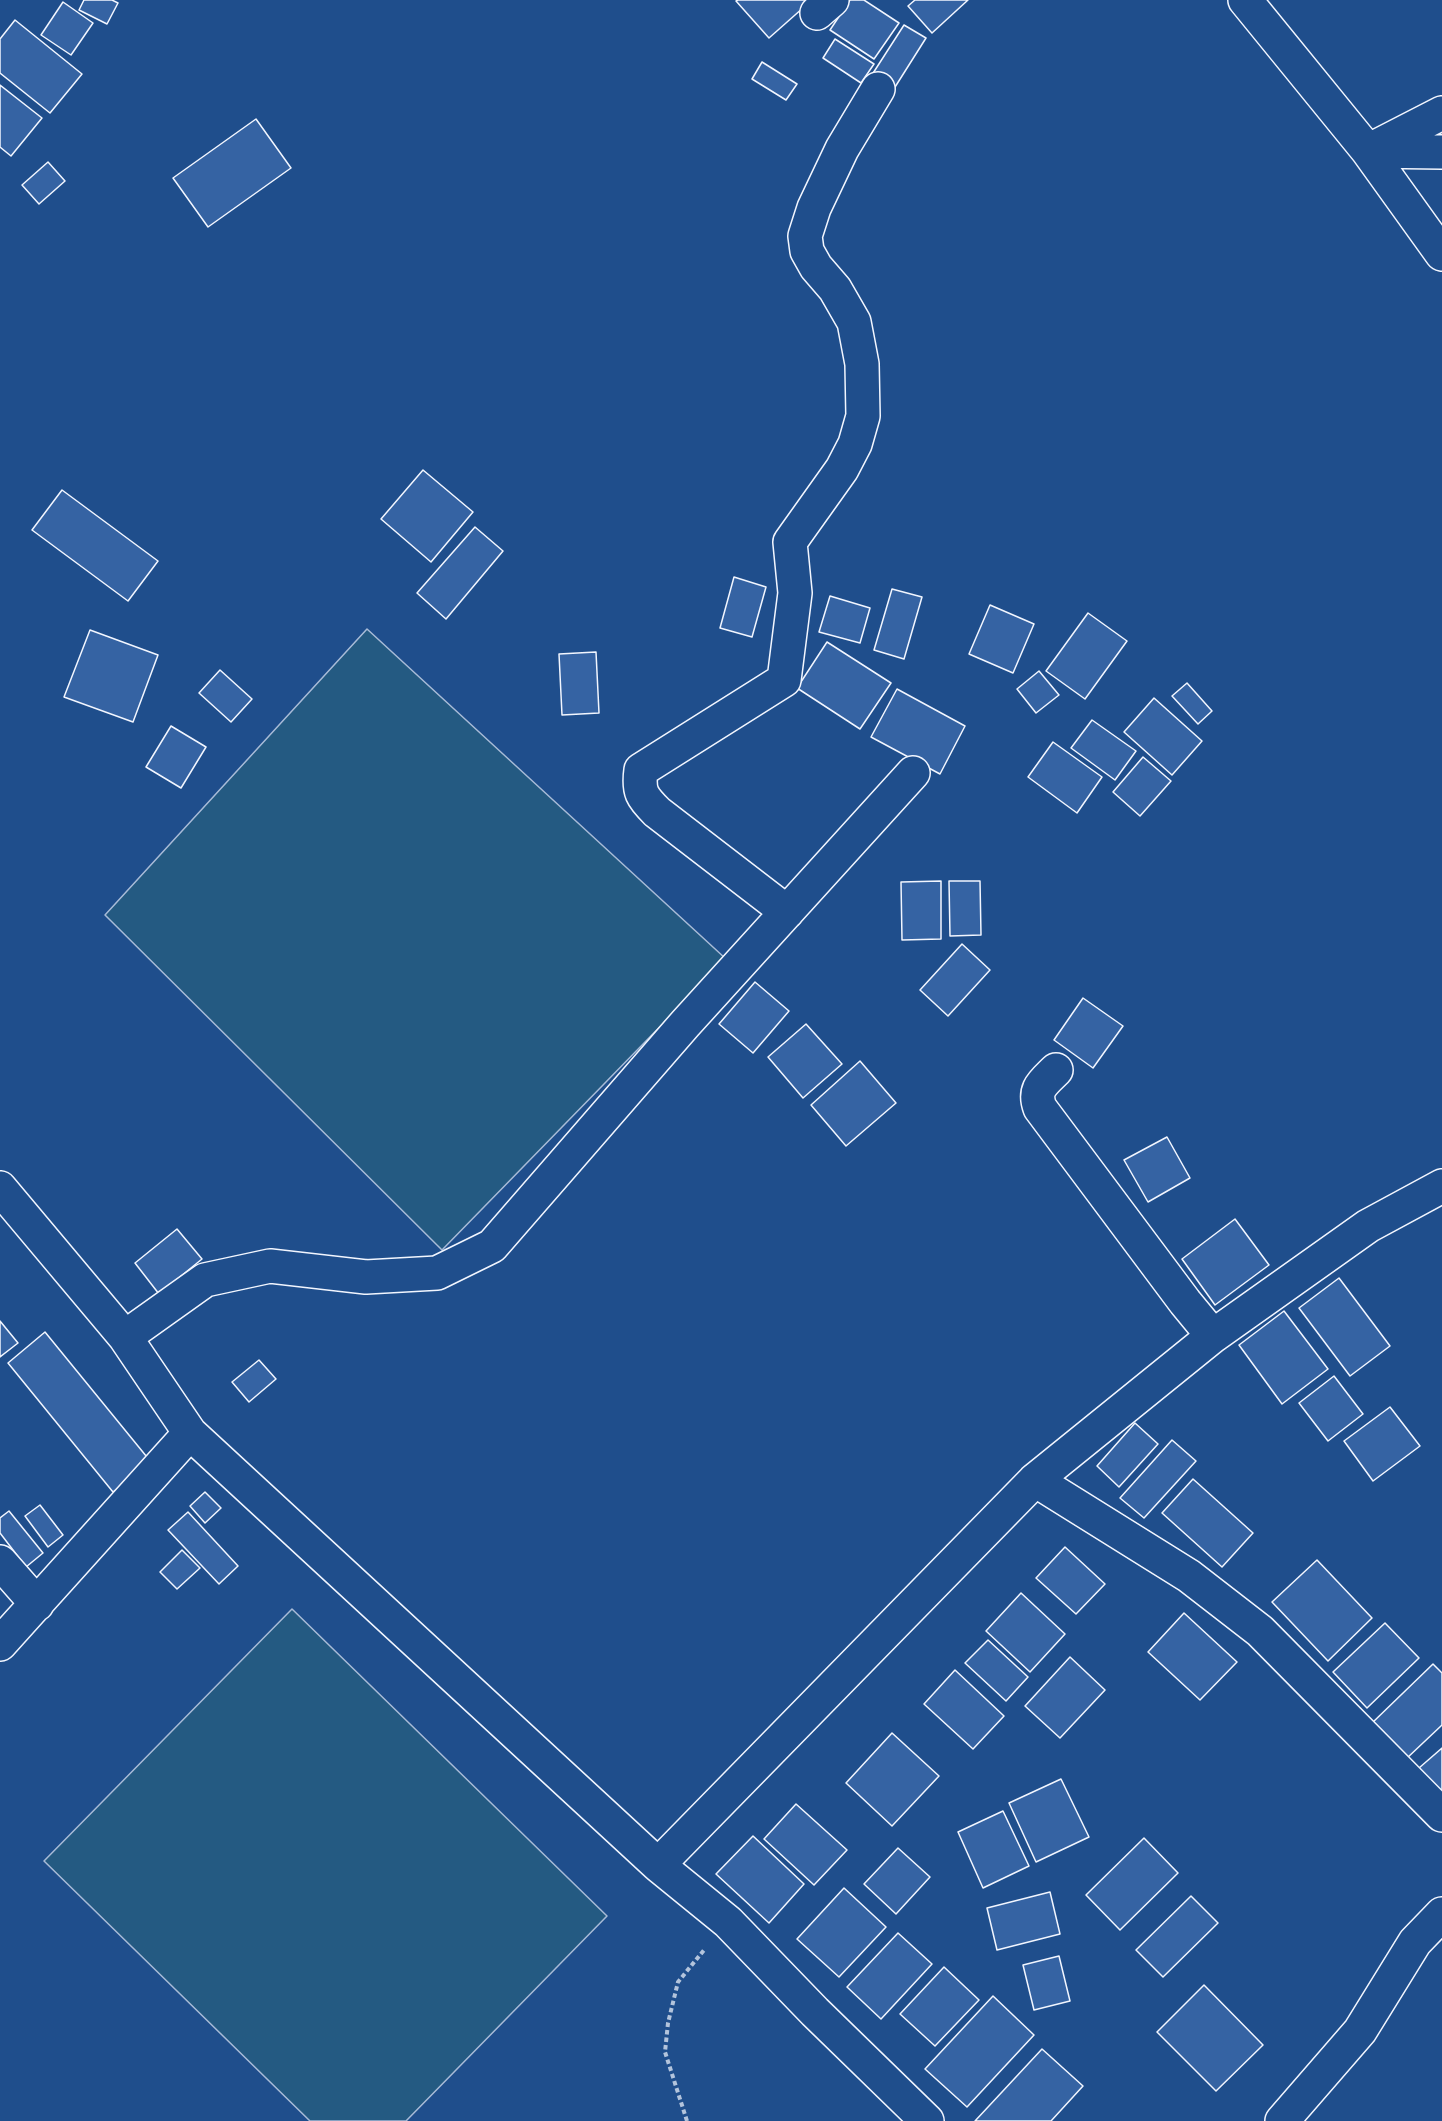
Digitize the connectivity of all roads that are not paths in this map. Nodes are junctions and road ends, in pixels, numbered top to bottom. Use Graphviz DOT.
graph roads {
  1 [pos="1245,0"];
  2 [pos="878,89"];
  3 [pos="1442,113"];
  4 [pos="1368,151"];
  5 [pos="1442,152"];
  6 [pos="1442,254"];
  7 [pos="913,773"];
  8 [pos="787,912"];
  9 [pos="1056,1070"];
  10 [pos="1442,1186"];
  11 [pos="0,1188"];
  12 [pos="1213,1336"];
  13 [pos="125,1337"];
  14 [pos="190,1433"];
  15 [pos="1035,1480"];
  16 [pos="0,1562"];
  17 [pos="37,1604"];
  18 [pos="0,1644"];
  19 [pos="1442,1815"];
  20 [pos="658,1865"];
  21 [pos="1442,1914"];
  22 [pos="927,2121"];
  23 [pos="1282,2121"];
  1 -- 4 [label="street"];
  2 -- 8 [label="street"];
  3 -- 4 [label="street"];
  4 -- 5 [label="street"];
  4 -- 6 [label="street"];
  7 -- 8 [label="street"];
  8 -- 13 [label="street"];
  9 -- 12 [label="street"];
  10 -- 12 [label="street"];
  11 -- 13 [label="street"];
  12 -- 15 [label="street"];
  13 -- 14 [label="street"];
  14 -- 17 [label="street"];
  14 -- 20 [label="street"];
  15 -- 19 [label="street"];
  15 -- 20 [label="street"];
  16 -- 17 [label="street"];
  17 -- 18 [label="street"];
  20 -- 22 [label="street"];
  21 -- 23 [label="street"];
}
